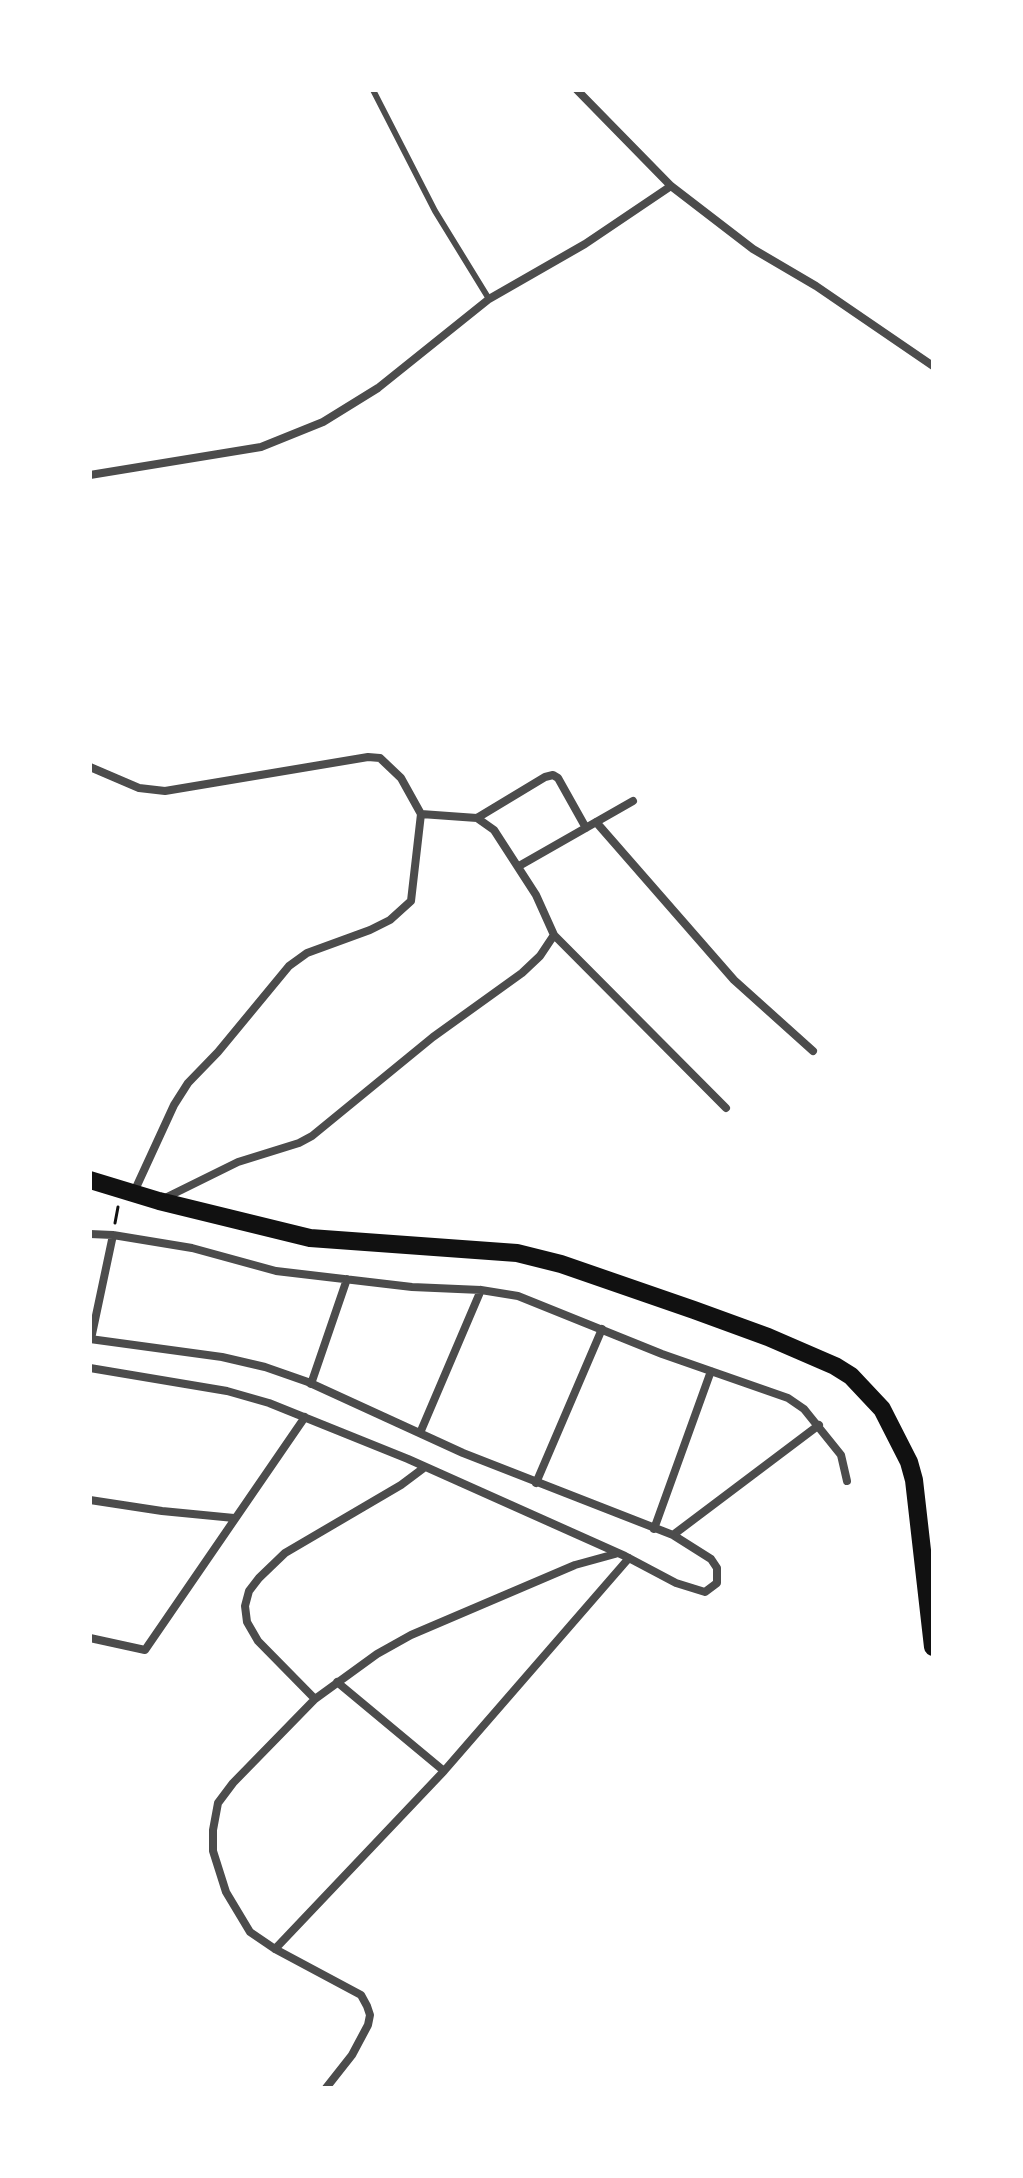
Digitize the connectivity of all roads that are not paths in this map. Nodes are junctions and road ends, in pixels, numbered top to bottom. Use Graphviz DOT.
graph roads {
  1 [pos="373,90"];
  2 [pos="577,90"];
  3 [pos="671,186"];
  4 [pos="489,299"];
  5 [pos="933,366"];
  6 [pos="90,475"];
  7 [pos="90,767"];
  8 [pos="633,801"];
  9 [pos="421,814"];
  10 [pos="477,818"];
  11 [pos="596,822"];
  12 [pos="586,828"];
  13 [pos="519,866"];
  14 [pos="554,935"];
  15 [pos="813,1051"];
  16 [pos="726,1108"];
  17 [pos="90,1180"];
  18 [pos="127,1191"];
  19 [pos="159,1201"];
  20 [pos="90,1234"];
  21 [pos="113,1235"];
  22 [pos="347,1279"];
  23 [pos="481,1290"];
  24 [pos="602,1329"];
  25 [pos="90,1339"];
  26 [pos="90,1368"];
  27 [pos="711,1371"];
  28 [pos="311,1384"];
  29 [pos="305,1417"];
  30 [pos="819,1425"];
  31 [pos="420,1433"];
  32 [pos="425,1467"];
  33 [pos="847,1481"];
  34 [pos="536,1483"];
  35 [pos="90,1500"];
  36 [pos="234,1518"];
  37 [pos="654,1529"];
  38 [pos="673,1535"];
  39 [pos="616,1553"];
  40 [pos="629,1558"];
  41 [pos="90,1638"];
  42 [pos="933,1647"];
  43 [pos="337,1682"];
  44 [pos="315,1699"];
  45 [pos="444,1771"];
  46 [pos="275,1949"];
  47 [pos="326,2088"];
  1 -- 4 [label="lane"];
  2 -- 3 [label="street"];
  3 -- 4 [label="street"];
  3 -- 5 [label="street"];
  4 -- 6 [label="street"];
  7 -- 9 [label="street"];
  8 -- 11 [label="street"];
  9 -- 10 [label="street"];
  9 -- 18 [label="street"];
  10 -- 12 [label="street"];
  10 -- 13 [label="street"];
  11 -- 12 [label="street"];
  11 -- 15 [label="street"];
  12 -- 13 [label="street"];
  13 -- 14 [label="street"];
  14 -- 16 [label="street"];
  14 -- 19 [label="street"];
  17 -- 18 [label="main road"];
  18 -- 19 [label="main road"];
  19 -- 42 [label="main road"];
  20 -- 21 [label="street"];
  21 -- 22 [label="street"];
  21 -- 25 [label="street"];
  22 -- 23 [label="street"];
  22 -- 28 [label="street"];
  23 -- 24 [label="street"];
  23 -- 31 [label="street"];
  24 -- 27 [label="street"];
  24 -- 34 [label="street"];
  25 -- 28 [label="street"];
  26 -- 29 [label="street"];
  27 -- 30 [label="street"];
  27 -- 37 [label="street"];
  28 -- 31 [label="street"];
  29 -- 32 [label="street"];
  29 -- 36 [label="street"];
  30 -- 33 [label="street"];
  30 -- 38 [label="street"];
  31 -- 34 [label="street"];
  32 -- 39 [label="street"];
  32 -- 44 [label="street"];
  34 -- 37 [label="street"];
  35 -- 36 [label="street"];
  36 -- 41 [label="street"];
  37 -- 38 [label="street"];
  38 -- 40 [label="street"];
  39 -- 40 [label="street"];
  39 -- 43 [label="street"];
  40 -- 45 [label="street"];
  43 -- 44 [label="street"];
  43 -- 45 [label="street"];
  44 -- 46 [label="street"];
  45 -- 46 [label="street"];
  46 -- 47 [label="street"];
}
